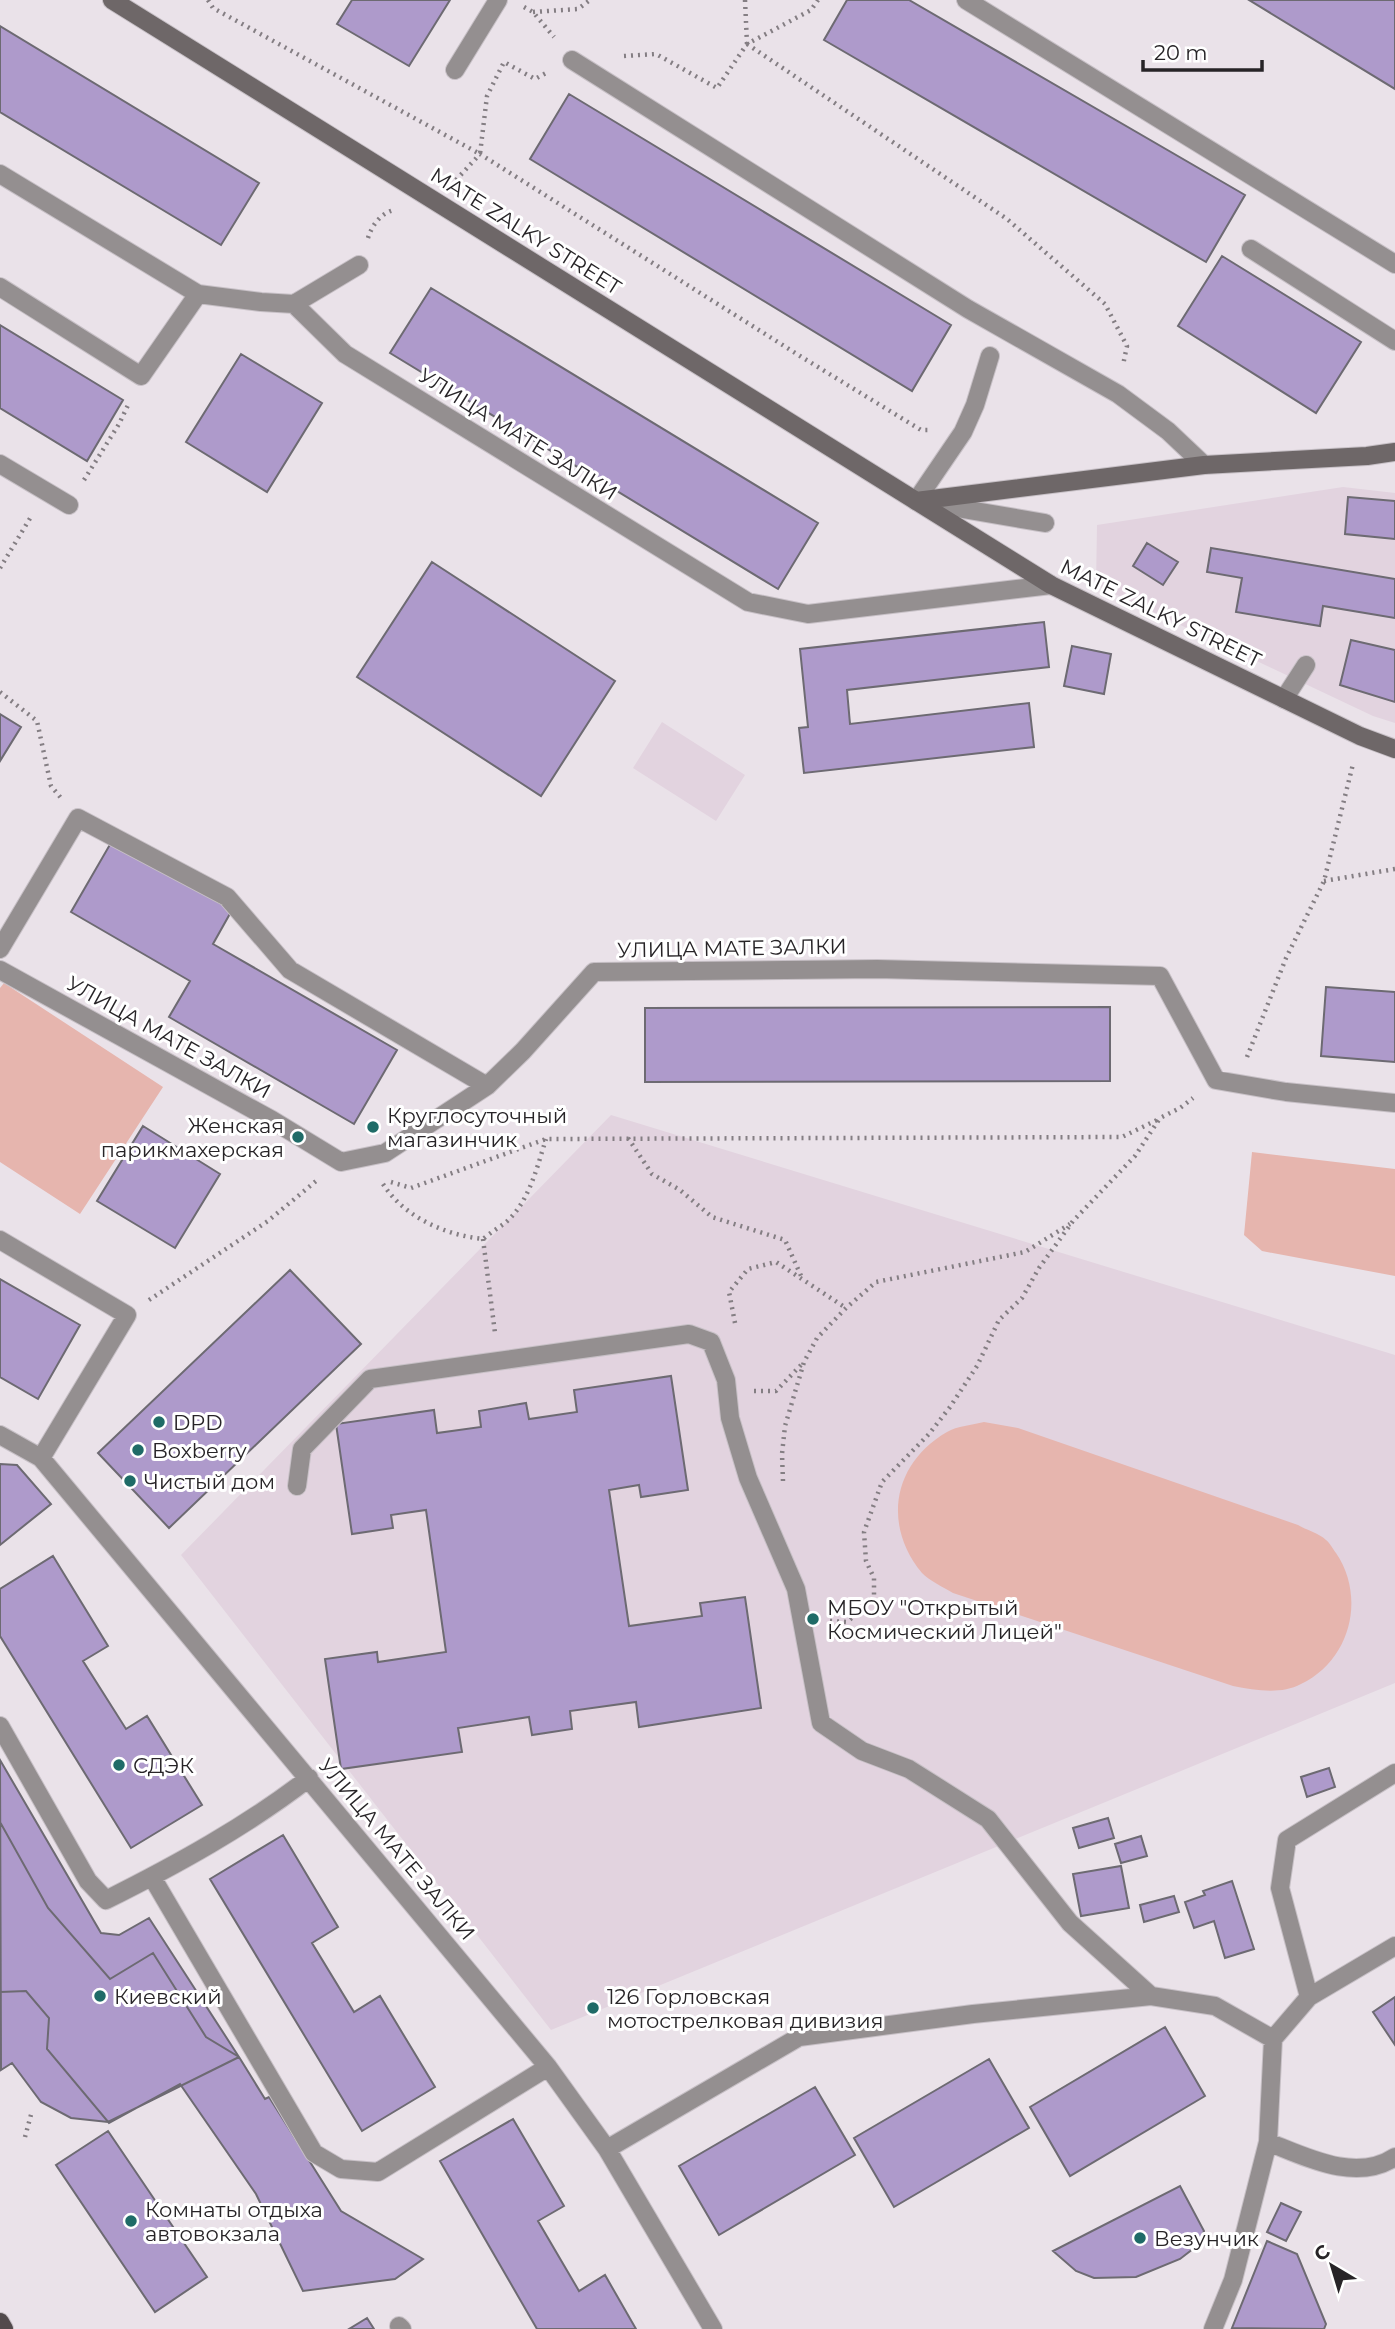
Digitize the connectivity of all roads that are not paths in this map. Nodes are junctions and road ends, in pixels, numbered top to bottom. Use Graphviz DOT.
graph roads {
  1 [pos="112,0"];
  2 [pos="498,0"];
  3 [pos="967,0"];
  4 [pos="572,60"];
  5 [pos="455,70"];
  6 [pos="0,174"];
  7 [pos="1251,249"];
  8 [pos="1395,264"];
  9 [pos="359,265"];
  10 [pos="0,287"];
  11 [pos="198,294"];
  12 [pos="294,304"];
  13 [pos="1395,341"];
  14 [pos="989,356"];
  15 [pos="1395,452"];
  16 [pos="0,464"];
  17 [pos="1204,466"];
  18 [pos="916,501"];
  19 [pos="69,505"];
  20 [pos="1045,523"];
  21 [pos="1051,586"];
  22 [pos="1306,665"];
  23 [pos="1284,699"];
  24 [pos="1395,749"];
  25 [pos="0,948"];
  26 [pos="0,970"];
  27 [pos="487,1086"];
  28 [pos="1395,1103"];
  29 [pos="0,1240"];
  30 [pos="0,1435"];
  31 [pos="41,1458"];
  32 [pos="297,1486"];
  33 [pos="0,1727"];
  34 [pos="1395,1773"];
  35 [pos="309,1778"];
  36 [pos="152,1877"];
  37 [pos="1395,1946"];
  38 [pos="1151,1996"];
  39 [pos="1309,1997"];
  40 [pos="1273,2039"];
  41 [pos="548,2067"];
  42 [pos="1268,2142"];
  43 [pos="607,2149"];
  44 [pos="1395,2157"];
  45 [pos="0,2322"];
  46 [pos="4,2329"];
  47 [pos="713,2329"];
  48 [pos="1213,2329"];
  1 -- 18 [label="street, MATE ZALKY STREET"];
  2 -- 5 [label="lane"];
  3 -- 8 [label="lane"];
  4 -- 17 [label="lane"];
  6 -- 11 [label="lane"];
  7 -- 13 [label="lane"];
  9 -- 12 [label="lane"];
  10 -- 11 [label="lane"];
  11 -- 12 [label="lane"];
  12 -- 21 [label="lane, УЛИЦА МАТЕ ЗАЛКИ"];
  14 -- 18 [label="lane"];
  15 -- 17 [label="street"];
  16 -- 19 [label="lane"];
  17 -- 18 [label="street"];
  18 -- 20 [label="lane"];
  18 -- 21 [label="street, MATE ZALKY STREET"];
  21 -- 23 [label="street, MATE ZALKY STREET"];
  22 -- 23 [label="lane"];
  23 -- 24 [label="street, MATE ZALKY STREET"];
  25 -- 27 [label="lane"];
  26 -- 27 [label="lane, УЛИЦА МАТЕ ЗАЛКИ"];
  27 -- 28 [label="lane, УЛИЦА МАТЕ ЗАЛКИ"];
  29 -- 31 [label="lane"];
  30 -- 31 [label="lane, УЛИЦА МАТЕ ЗАЛКИ"];
  31 -- 35 [label="lane, УЛИЦА МАТЕ ЗАЛКИ"];
  32 -- 38 [label="lane"];
  33 -- 36 [label="lane"];
  34 -- 39 [label="lane"];
  35 -- 36 [label="lane"];
  35 -- 41 [label="lane, УЛИЦА МАТЕ ЗАЛКИ"];
  36 -- 41 [label="lane"];
  37 -- 39 [label="lane"];
  38 -- 40 [label="lane"];
  38 -- 43 [label="lane"];
  39 -- 40 [label="lane"];
  40 -- 42 [label="lane"];
  41 -- 43 [label="lane, УЛИЦА МАТЕ ЗАЛКИ"];
  42 -- 44 [label="lane"];
  42 -- 48 [label="lane"];
  43 -- 47 [label="lane, УЛИЦА МАТЕ ЗАЛКИ"];
  45 -- 46 [label="main road"];
}
